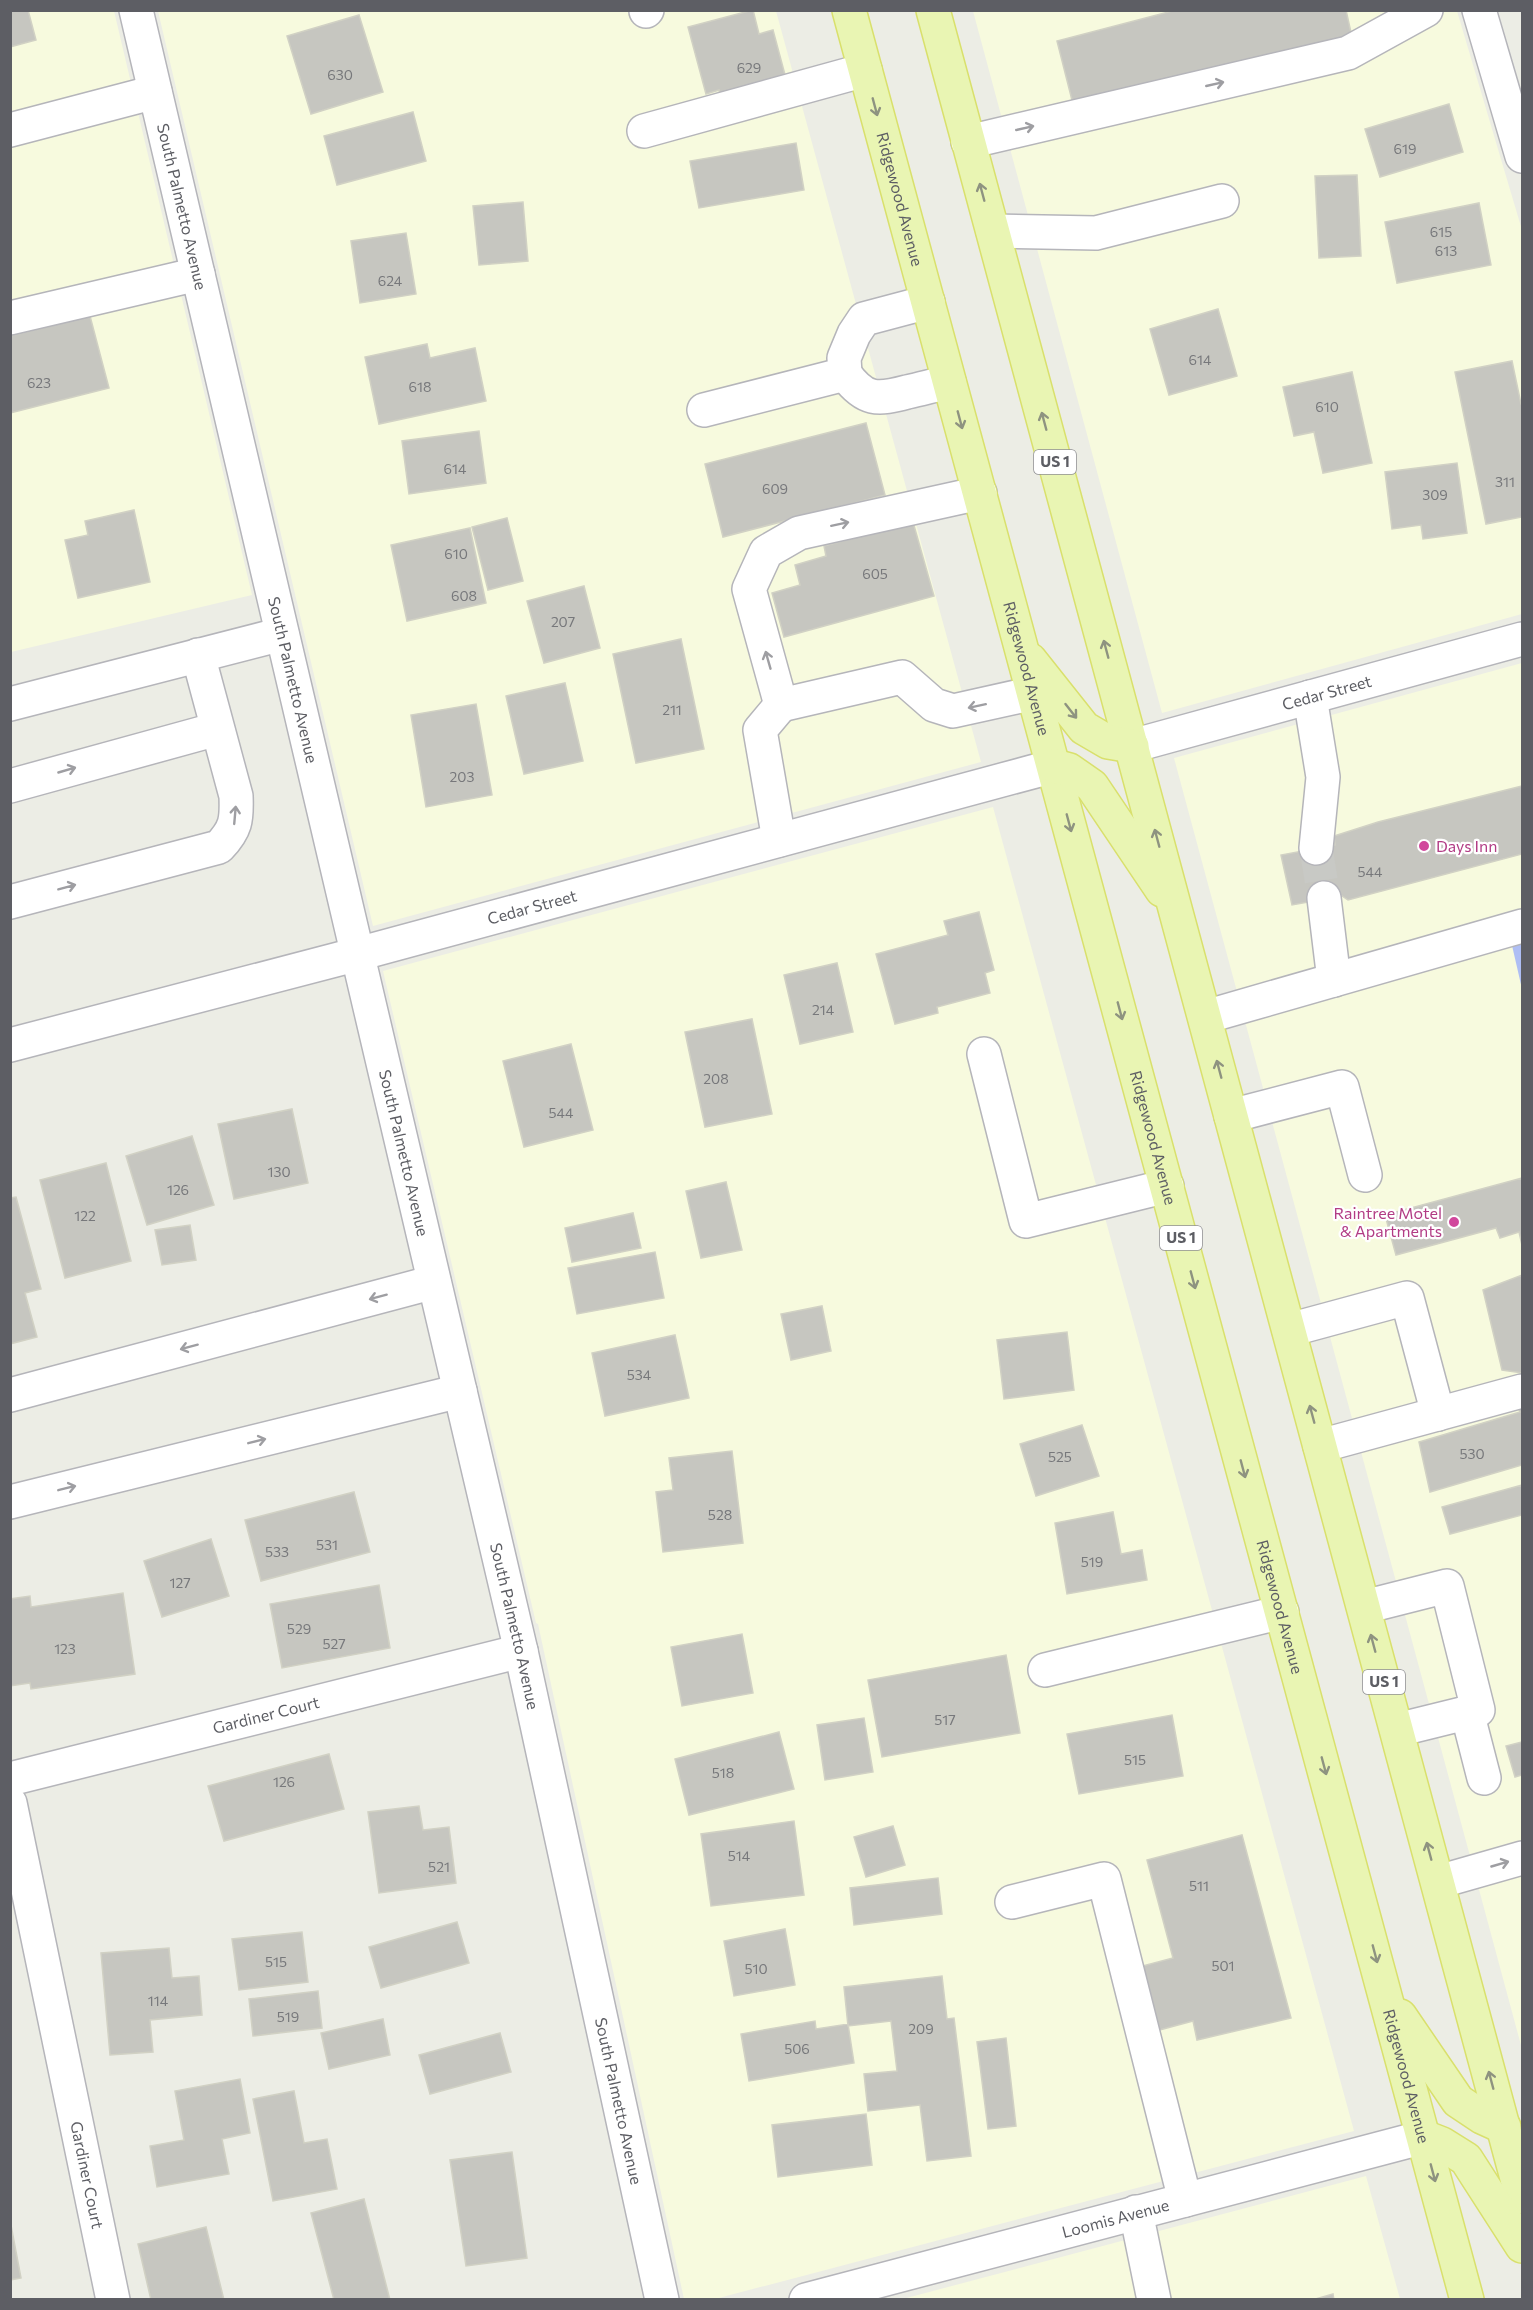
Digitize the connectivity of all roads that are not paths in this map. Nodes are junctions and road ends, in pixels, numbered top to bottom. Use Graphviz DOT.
graph roads {
  1 [pos="136,10"];
  2 [pos="849,10"];
  3 [pos="933,10"];
  4 [pos="1426,10"];
  5 [pos="1479,10"];
  6 [pos="865,70"];
  7 [pos="155,93"];
  8 [pos="10,130"];
  9 [pos="644,131"];
  10 [pos="968,142"];
  11 [pos="1522,156"];
  12 [pos="1222,201"];
  13 [pos="993,231"];
  14 [pos="198,274"];
  15 [pos="928,302"];
  16 [pos="10,318"];
  17 [pos="845,374"];
  18 [pos="949,382"];
  19 [pos="704,410"];
  20 [pos="980,493"];
  21 [pos="282,634"];
  22 [pos="1522,639"];
  23 [pos="1022,649"];
  24 [pos="198,655"];
  25 [pos="1034,693"];
  26 [pos="1310,697"];
  27 [pos="10,704"];
  28 [pos="781,705"];
  29 [pos="217,729"];
  30 [pos="1132,746"];
  31 [pos="1054,766"];
  32 [pos="10,786"];
  33 [pos="779,840"];
  34 [pos="1316,848"];
  35 [pos="1324,898"];
  36 [pos="10,902"];
  37 [pos="1178,914"];
  38 [pos="1522,926"];
  39 [pos="358,954"];
  40 [pos="1334,980"];
  41 [pos="1205,1017"];
  42 [pos="10,1045"];
  43 [pos="984,1054"];
  44 [pos="1231,1116"];
  45 [pos="1365,1175"];
  46 [pos="1167,1186"];
  47 [pos="434,1282"];
  48 [pos="1289,1330"];
  49 [pos="460,1391"];
  50 [pos="1522,1391"];
  51 [pos="10,1395"];
  52 [pos="1438,1414"];
  53 [pos="1320,1446"];
  54 [pos="10,1502"];
  55 [pos="1364,1607"];
  56 [pos="1282,1612"];
  57 [pos="521,1651"];
  58 [pos="1045,1670"];
  59 [pos="1467,1712"];
  60 [pos="1396,1730"];
  61 [pos="1484,1778"];
  62 [pos="10,1779"];
  63 [pos="10,1803"];
  64 [pos="1522,1858"];
  65 [pos="18,1876"];
  66 [pos="1438,1882"];
  67 [pos="1012,1902"];
  68 [pos="1386,1995"];
  69 [pos="1513,2124"];
  70 [pos="1424,2137"];
  71 [pos="1522,2197"];
  72 [pos="1185,2200"];
  73 [pos="1136,2212"];
  74 [pos="1522,2246"];
  75 [pos="113,2300"];
  76 [pos="662,2300"];
  77 [pos="807,2300"];
  78 [pos="1154,2300"];
  79 [pos="1467,2300"];
  1 -- 7 [label="street, South Palmetto Avenue"];
  2 -- 6 [label="main road, Ridgewood Avenue / US 1"];
  3 -- 10 [label="main road, US 1"];
  10 -- 4 [label="street, one-way"];
  5 -- 11 [label="street"];
  6 -- 9 [label="street"];
  6 -- 15 [label="main road, Ridgewood Avenue / US 1, one-way"];
  7 -- 8 [label="street"];
  7 -- 14 [label="street, South Palmetto Avenue"];
  13 -- 10 [label="main road, US 1, one-way"];
  12 -- 13 [label="street"];
  30 -- 13 [label="main road, US 1, one-way"];
  14 -- 16 [label="street"];
  14 -- 21 [label="street, South Palmetto Avenue"];
  15 -- 17 [label="street"];
  15 -- 18 [label="main road, Ridgewood Avenue / US 1"];
  17 -- 18 [label="street"];
  17 -- 19 [label="street"];
  18 -- 20 [label="main road, Ridgewood Avenue / US 1, one-way"];
  20 -- 23 [label="main road, Ridgewood Avenue / US 1"];
  28 -- 20 [label="street, one-way"];
  21 -- 24 [label="street"];
  21 -- 39 [label="street, South Palmetto Avenue"];
  22 -- 26 [label="street, Cedar Street"];
  23 -- 25 [label="main road, Ridgewood Avenue / US 1"];
  23 -- 30 [label="main road, one-way"];
  24 -- 27 [label="street"];
  24 -- 29 [label="street"];
  25 -- 28 [label="street, one-way"];
  25 -- 31 [label="main road, Ridgewood Avenue / US 1"];
  26 -- 30 [label="street, Cedar Street"];
  26 -- 34 [label="street"];
  28 -- 33 [label="street"];
  32 -- 29 [label="street, one-way"];
  36 -- 29 [label="street, one-way"];
  37 -- 30 [label="main road, US 1, one-way"];
  31 -- 33 [label="street, Cedar Street"];
  31 -- 37 [label="main road"];
  31 -- 46 [label="main road, Ridgewood Avenue / US 1, one-way"];
  33 -- 39 [label="street, Cedar Street"];
  35 -- 40 [label="street"];
  37 -- 41 [label="main road, US 1"];
  38 -- 40 [label="street"];
  39 -- 42 [label="street, Cedar Street"];
  39 -- 47 [label="street, South Palmetto Avenue"];
  40 -- 41 [label="street"];
  44 -- 41 [label="main road, US 1, one-way"];
  43 -- 46 [label="street"];
  44 -- 45 [label="street"];
  44 -- 48 [label="main road, US 1"];
  46 -- 56 [label="main road, Ridgewood Avenue / US 1, one-way"];
  47 -- 49 [label="street, South Palmetto Avenue"];
  47 -- 51 [label="street, one-way"];
  48 -- 52 [label="street"];
  53 -- 48 [label="main road, US 1, one-way"];
  54 -- 49 [label="street, one-way"];
  49 -- 57 [label="street, South Palmetto Avenue"];
  50 -- 52 [label="street"];
  52 -- 53 [label="street"];
  53 -- 55 [label="main road, US 1"];
  55 -- 59 [label="street"];
  60 -- 55 [label="main road, US 1, one-way"];
  56 -- 58 [label="street"];
  56 -- 68 [label="main road, Ridgewood Avenue / US 1, one-way"];
  57 -- 62 [label="street, Gardiner Court"];
  57 -- 76 [label="street, South Palmetto Avenue"];
  59 -- 60 [label="street"];
  59 -- 61 [label="street"];
  66 -- 60 [label="main road, US 1, one-way"];
  63 -- 65 [label="street, Gardiner Court"];
  66 -- 64 [label="street, one-way"];
  65 -- 75 [label="street, Gardiner Court"];
  69 -- 66 [label="main road, US 1, one-way"];
  67 -- 72 [label="street"];
  68 -- 69 [label="main road"];
  68 -- 70 [label="main road, Ridgewood Avenue / US 1"];
  69 -- 71 [label="main road, US 1"];
  70 -- 72 [label="street, Loomis Avenue"];
  70 -- 74 [label="main road"];
  70 -- 79 [label="main road, Ridgewood Avenue / US 1, one-way"];
  72 -- 73 [label="street, Loomis Avenue"];
  73 -- 77 [label="street, Loomis Avenue"];
  73 -- 78 [label="street"];
}
